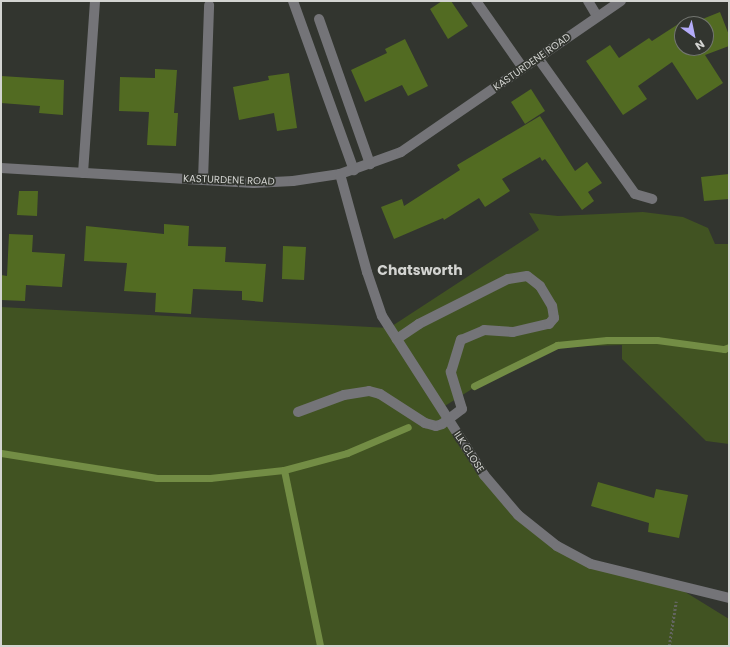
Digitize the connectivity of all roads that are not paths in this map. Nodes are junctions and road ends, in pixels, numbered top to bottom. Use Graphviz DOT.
graph roads {
  1 [pos="94,1"];
  2 [pos="292,1"];
  3 [pos="476,1"];
  4 [pos="588,1"];
  5 [pos="621,1"];
  6 [pos="210,5"];
  7 [pos="597,16"];
  8 [pos="319,19"];
  9 [pos="538,58"];
  10 [pos="523,68"];
  11 [pos="370,164"];
  12 [pos="1,168"];
  13 [pos="354,170"];
  14 [pos="84,173"];
  15 [pos="340,174"];
  16 [pos="203,180"];
  17 [pos="652,199"];
  18 [pos="397,339"];
  19 [pos="298,412"];
  20 [pos="448,420"];
  21 [pos="729,598"];
  1 -- 14 [label="street"];
  2 -- 13 [label="street"];
  3 -- 10 [label="street"];
  4 -- 7 [label="street"];
  5 -- 7 [label="street, KASTURDENE ROAD"];
  6 -- 16 [label="street"];
  7 -- 9 [label="street, KASTURDENE ROAD"];
  8 -- 11 [label="street"];
  9 -- 10 [label="street, KASTURDENE ROAD"];
  9 -- 17 [label="street"];
  10 -- 11 [label="street, KASTURDENE ROAD"];
  11 -- 13 [label="street, KASTURDENE ROAD"];
  12 -- 14 [label="street, KASTURDENE ROAD"];
  13 -- 15 [label="street, KASTURDENE ROAD"];
  14 -- 16 [label="street, KASTURDENE ROAD"];
  15 -- 16 [label="street, KASTURDENE ROAD"];
  15 -- 18 [label="street, ILK CLOSE"];
  18 -- 20 [label="street, ILK CLOSE"];
  18 -- 20 [label="street"];
  19 -- 20 [label="street"];
  20 -- 21 [label="street, ILK CLOSE"];
}
